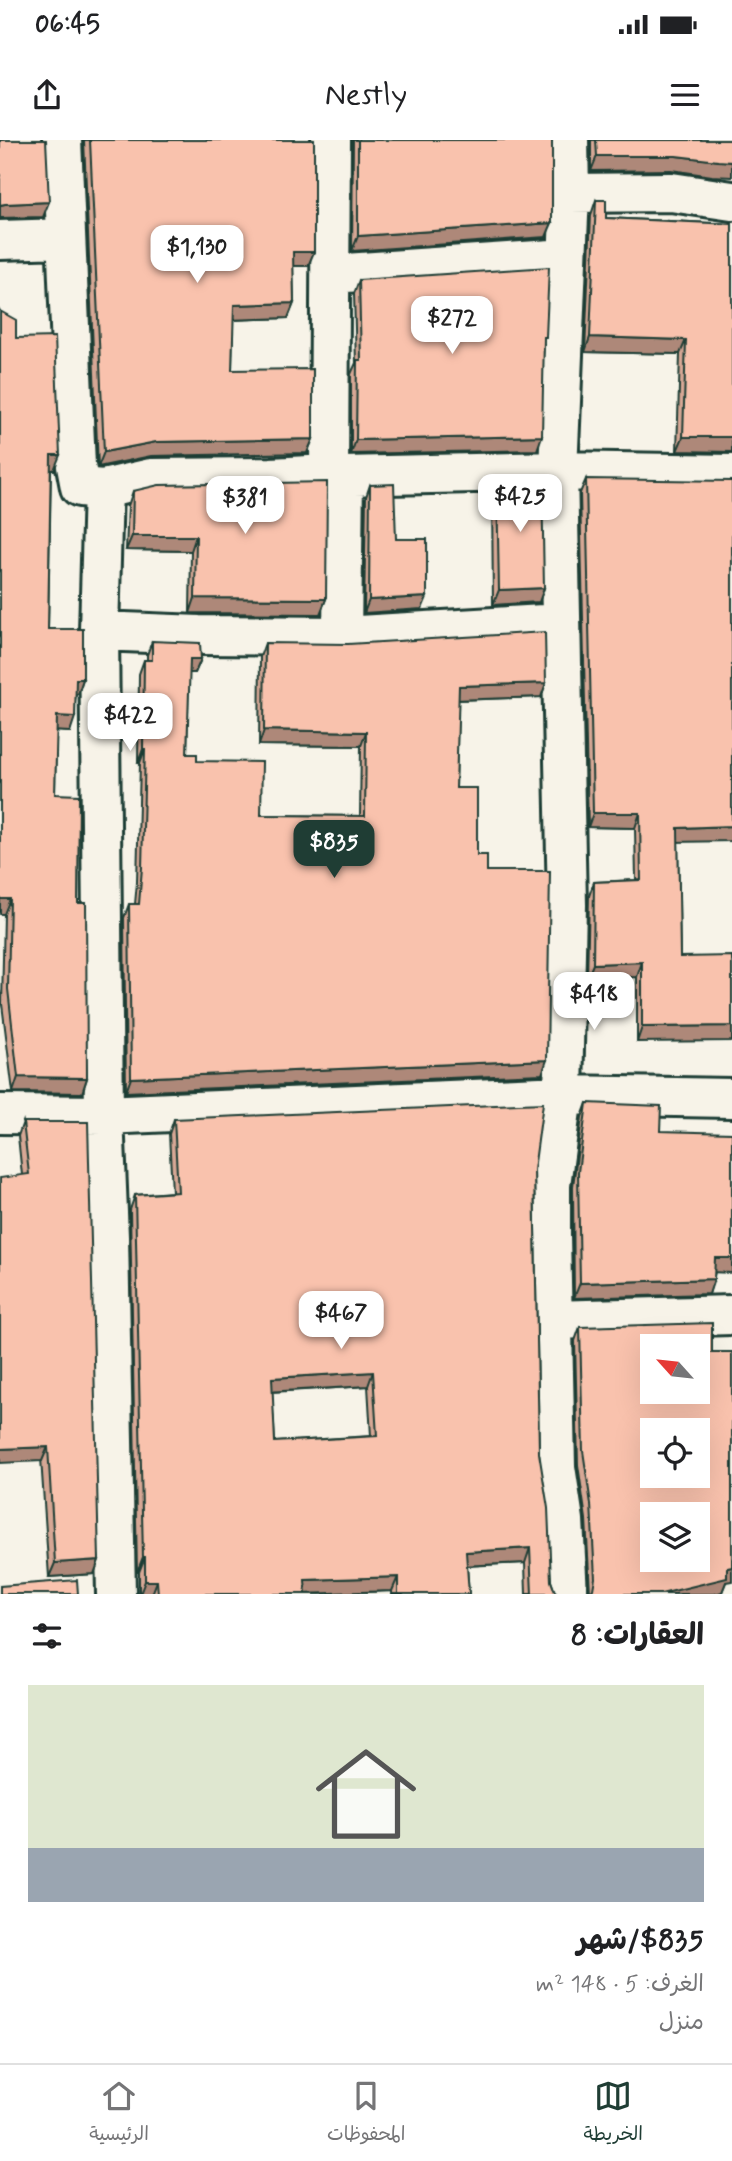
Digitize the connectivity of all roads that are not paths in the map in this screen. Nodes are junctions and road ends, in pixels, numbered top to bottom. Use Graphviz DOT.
graph roads {
  1 [pos="62,140"];
  2 [pos="331,140"];
  3 [pos="569,140"];
  4 [pos="570,193"];
  5 [pos="732,201"];
  6 [pos="65,238"];
  7 [pos="0,240"];
  8 [pos="567,258"];
  9 [pos="331,274"];
  10 [pos="558,471"];
  11 [pos="732,474"];
  12 [pos="337,475"];
  13 [pos="103,489"];
  14 [pos="561,624"];
  15 [pos="99,631"];
  16 [pos="342,636"];
  17 [pos="563,1094"];
  18 [pos="732,1098"];
  19 [pos="0,1114"];
  20 [pos="104,1115"];
  21 [pos="732,1315"];
  22 [pos="552,1320"];
  23 [pos="116,1594"];
  24 [pos="568,1594"];
  1 -- 6 [label="street"];
  2 -- 9 [label="street"];
  3 -- 4 [label="street"];
  4 -- 5 [label="street"];
  4 -- 8 [label="street"];
  6 -- 7 [label="street"];
  6 -- 13 [label="street"];
  8 -- 9 [label="street"];
  8 -- 10 [label="street"];
  9 -- 12 [label="street"];
  10 -- 11 [label="street"];
  10 -- 12 [label="street"];
  10 -- 14 [label="street"];
  12 -- 13 [label="street"];
  12 -- 16 [label="street"];
  13 -- 15 [label="street"];
  14 -- 16 [label="street"];
  14 -- 17 [label="street"];
  15 -- 16 [label="street"];
  15 -- 20 [label="street"];
  17 -- 18 [label="street"];
  17 -- 20 [label="street"];
  17 -- 22 [label="street"];
  19 -- 20 [label="street"];
  20 -- 23 [label="street"];
  21 -- 22 [label="street"];
  22 -- 24 [label="street"];
}
